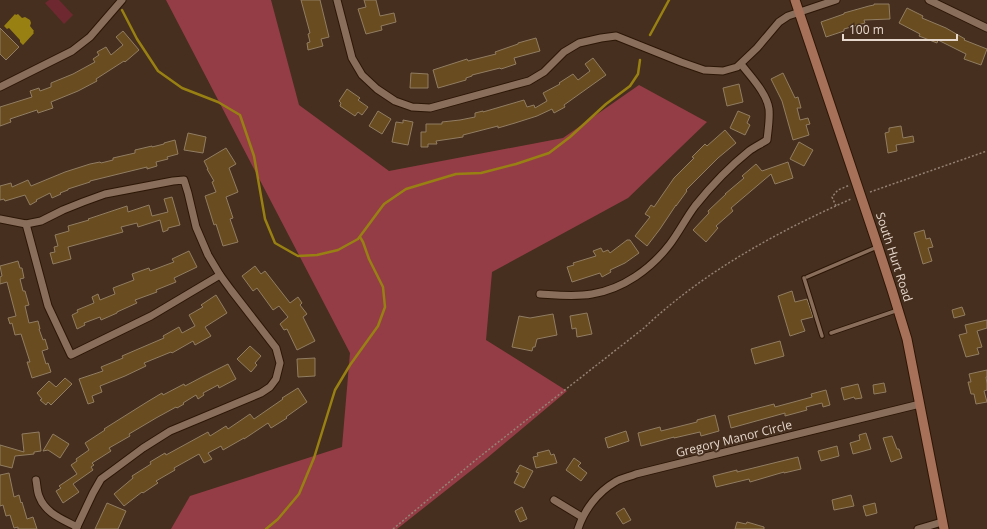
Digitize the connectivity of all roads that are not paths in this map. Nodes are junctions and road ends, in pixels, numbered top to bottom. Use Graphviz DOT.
graph roads {
  1 [pos="122,0"];
  2 [pos="337,0"];
  3 [pos="795,0"];
  4 [pos="836,0"];
  5 [pos="929,0"];
  6 [pos="800,13"];
  7 [pos="987,28"];
  8 [pos="741,64"];
  9 [pos="0,87"];
  10 [pos="0,219"];
  11 [pos="26,224"];
  12 [pos="878,247"];
  13 [pos="220,275"];
  14 [pos="540,294"];
  15 [pos="898,310"];
  16 [pos="831,333"];
  17 [pos="822,336"];
  18 [pos="920,404"];
  19 [pos="36,480"];
  20 [pos="554,500"];
  21 [pos="582,517"];
  22 [pos="943,525"];
  23 [pos="76,528"];
  24 [pos="578,529"];
  25 [pos="918,529"];
  1 -- 9 [label="street"];
  2 -- 8 [label="street"];
  3 -- 6 [label="street, South Hurt Road"];
  4 -- 6 [label="street"];
  5 -- 7 [label="street"];
  6 -- 8 [label="street"];
  6 -- 12 [label="street, South Hurt Road"];
  8 -- 14 [label="street"];
  10 -- 11 [label="street"];
  11 -- 13 [label="street"];
  11 -- 13 [label="street"];
  12 -- 15 [label="street, South Hurt Road"];
  12 -- 17 [label="lane"];
  13 -- 23 [label="street"];
  15 -- 16 [label="lane"];
  15 -- 18 [label="street, South Hurt Road"];
  18 -- 21 [label="street, Gregory Manor Circle"];
  18 -- 22 [label="street, South Hurt Road"];
  19 -- 23 [label="street"];
  20 -- 21 [label="street"];
  21 -- 24 [label="street, Gregory Manor Circle"];
  22 -- 25 [label="street"];
}
